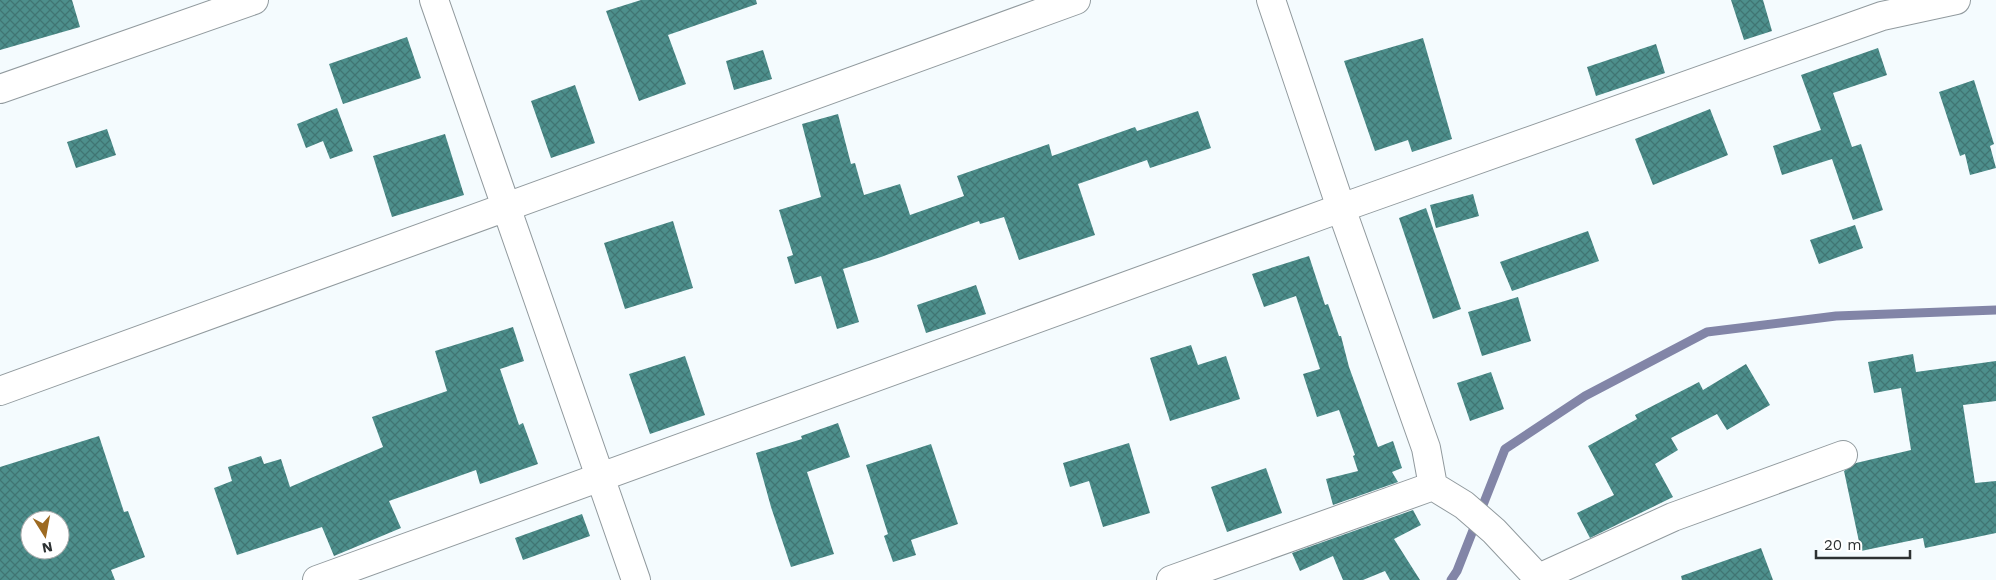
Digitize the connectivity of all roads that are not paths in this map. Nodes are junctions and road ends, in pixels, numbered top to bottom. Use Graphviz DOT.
graph roads {
  1 [pos="254,0"];
  2 [pos="434,0"];
  3 [pos="1076,0"];
  4 [pos="1271,0"];
  5 [pos="1956,0"];
  6 [pos="0,89"];
  7 [pos="506,207"];
  8 [pos="1340,208"];
  9 [pos="0,391"];
  10 [pos="1843,455"];
  11 [pos="600,476"];
  12 [pos="1433,486"];
  13 [pos="1539,579"];
  14 [pos="317,580"];
  15 [pos="636,580"];
  16 [pos="1171,580"];
  1 -- 6 [label="street"];
  2 -- 7 [label="street"];
  3 -- 7 [label="street"];
  4 -- 8 [label="street"];
  5 -- 8 [label="street"];
  7 -- 9 [label="street"];
  7 -- 11 [label="street"];
  8 -- 11 [label="street"];
  8 -- 12 [label="street"];
  10 -- 13 [label="street"];
  11 -- 14 [label="street"];
  11 -- 15 [label="street"];
  12 -- 13 [label="street"];
  12 -- 16 [label="street"];
}
